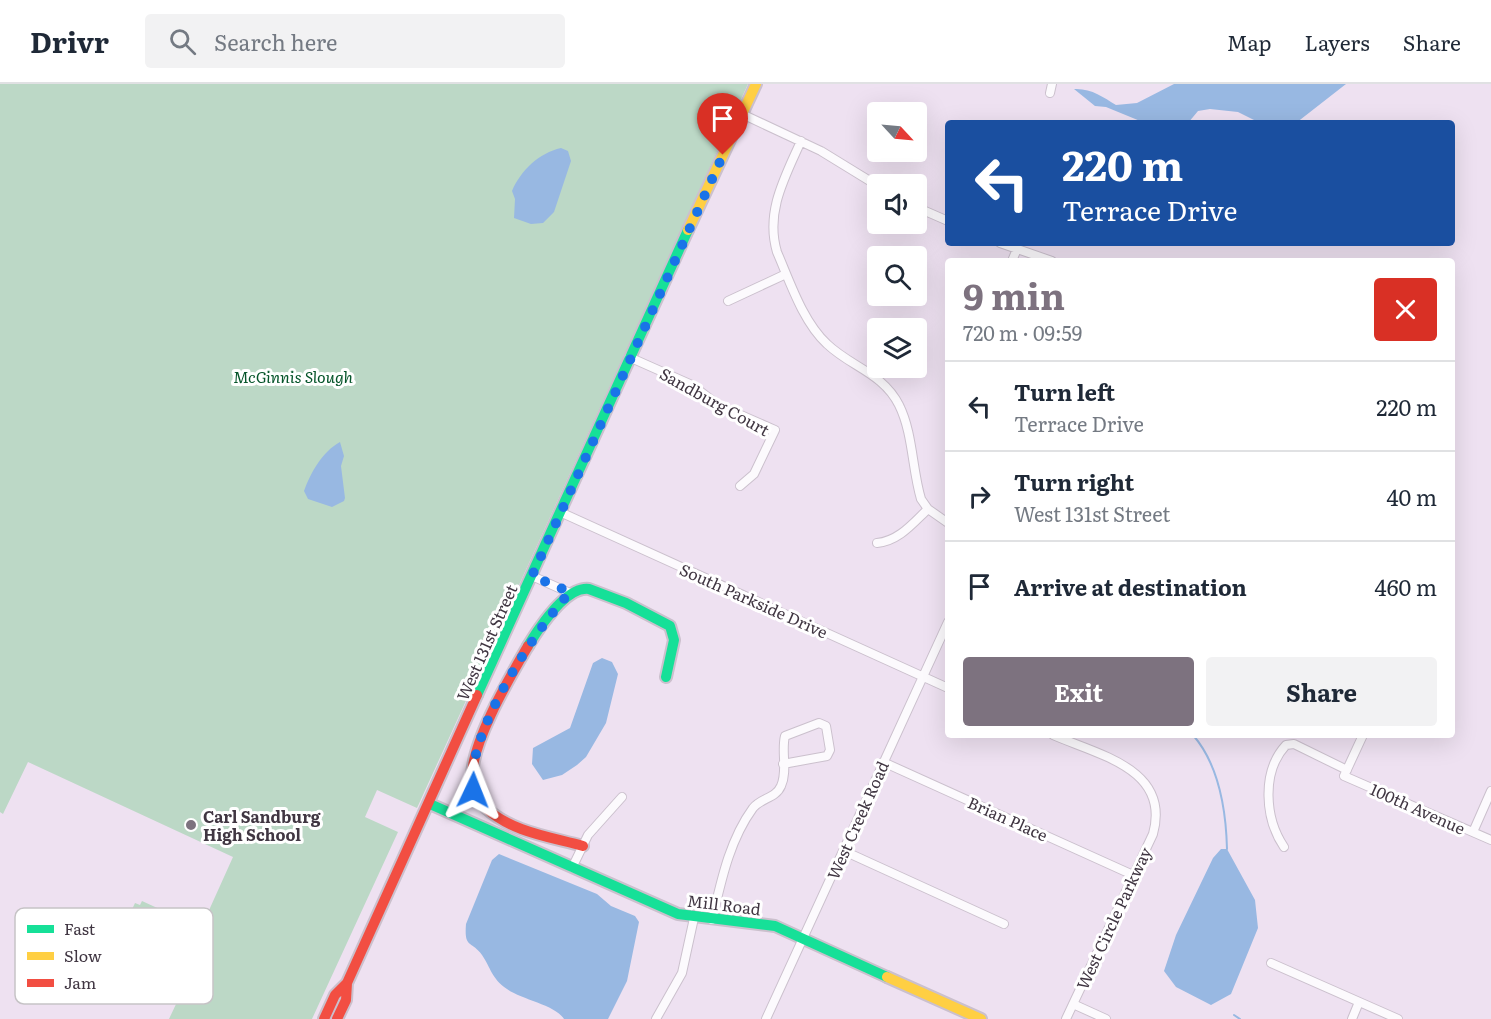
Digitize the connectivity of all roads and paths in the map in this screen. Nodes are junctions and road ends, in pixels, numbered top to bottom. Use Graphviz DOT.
graph roads {
  1 [pos="756,84"];
  2 [pos="1052,84"];
  3 [pos="1050,93"];
  4 [pos="742,114"];
  5 [pos="801,141"];
  6 [pos="867,180"];
  7 [pos="927,212"];
  8 [pos="945,220"];
  9 [pos="1008,246"];
  10 [pos="1017,249"];
  11 [pos="1013,258"];
  12 [pos="1043,258"];
  13 [pos="786,274"];
  14 [pos="728,301"];
  15 [pos="629,357"];
  16 [pos="740,486"];
  17 [pos="928,509"];
  18 [pos="560,512"];
  19 [pos="945,521"];
  20 [pos="877,543"];
  21 [pos="532,576"];
  22 [pos="570,592"];
  23 [pos="945,629"];
  24 [pos="666,677"];
  25 [pos="923,677"];
  26 [pos="945,687"];
  27 [pos="1060,738"];
  28 [pos="1362,738"];
  29 [pos="883,762"];
  30 [pos="783,764"];
  31 [pos="1346,773"];
  32 [pos="1491,792"];
  33 [pos="622,797"];
  34 [pos="430,804"];
  35 [pos="1473,832"];
  36 [pos="1491,840"];
  37 [pos="582,846"];
  38 [pos="1284,847"];
  39 [pos="844,850"];
  40 [pos="572,868"];
  41 [pos="1133,875"];
  42 [pos="694,918"];
  43 [pos="712,920"];
  44 [pos="1004,924"];
  45 [pos="803,939"];
  46 [pos="1271,963"];
  47 [pos="347,983"];
  48 [pos="1359,1002"];
  49 [pos="1073,1004"];
  50 [pos="324,1019"];
  51 [pos="337,1019"];
  52 [pos="656,1019"];
  53 [pos="766,1019"];
  54 [pos="981,1019"];
  55 [pos="1066,1019"];
  56 [pos="1106,1019"];
  57 [pos="1352,1019"];
  58 [pos="1398,1019"];
  1 -- 4 [label="street, West 131st Street"];
  2 -- 3 [label="street"];
  4 -- 5 [label="street"];
  4 -- 15 [label="street, West 131st Street"];
  5 -- 6 [label="street"];
  5 -- 13 [label="street"];
  7 -- 8 [label="street"];
  9 -- 10 [label="street"];
  10 -- 11 [label="street"];
  10 -- 12 [label="street"];
  13 -- 14 [label="street"];
  13 -- 17 [label="street"];
  15 -- 16 [label="street, Sandburg Court"];
  15 -- 18 [label="street, West 131st Street"];
  17 -- 19 [label="street"];
  17 -- 20 [label="street"];
  18 -- 21 [label="street, West 131st Street"];
  18 -- 25 [label="street, South Parkside Drive"];
  21 -- 22 [label="street"];
  21 -- 34 [label="street, West 131st Street"];
  22 -- 24 [label="street"];
  22 -- 37 [label="street"];
  23 -- 25 [label="street, West Creek Road"];
  25 -- 26 [label="street, South Parkside Drive"];
  25 -- 29 [label="street, West Creek Road"];
  27 -- 41 [label="street, West Circle Parkway"];
  28 -- 31 [label="street"];
  29 -- 39 [label="street, West Creek Road"];
  29 -- 41 [label="street, Brian Place"];
  30 -- 30 [label="street"];
  30 -- 43 [label="street"];
  31 -- 35 [label="street, 100th Avenue"];
  31 -- 38 [label="street, 100th Avenue"];
  32 -- 35 [label="street"];
  33 -- 37 [label="street"];
  34 -- 40 [label="street, Mill Road"];
  34 -- 47 [label="street, West 131st Street"];
  35 -- 36 [label="street, 100th Avenue"];
  37 -- 40 [label="street"];
  39 -- 44 [label="street"];
  39 -- 45 [label="street, West Creek Road"];
  40 -- 42 [label="street, Mill Road"];
  41 -- 49 [label="street, West Circle Parkway"];
  42 -- 43 [label="street, Mill Road"];
  42 -- 52 [label="street"];
  43 -- 45 [label="street, Mill Road"];
  45 -- 53 [label="street, West Creek Road"];
  45 -- 54 [label="street, Mill Road"];
  46 -- 48 [label="street"];
  47 -- 50 [label="street, West 131st Street"];
  47 -- 51 [label="street, West 131st Street"];
  48 -- 57 [label="street"];
  48 -- 58 [label="street"];
  49 -- 55 [label="street, West Circle Parkway"];
  49 -- 56 [label="street"];
}
